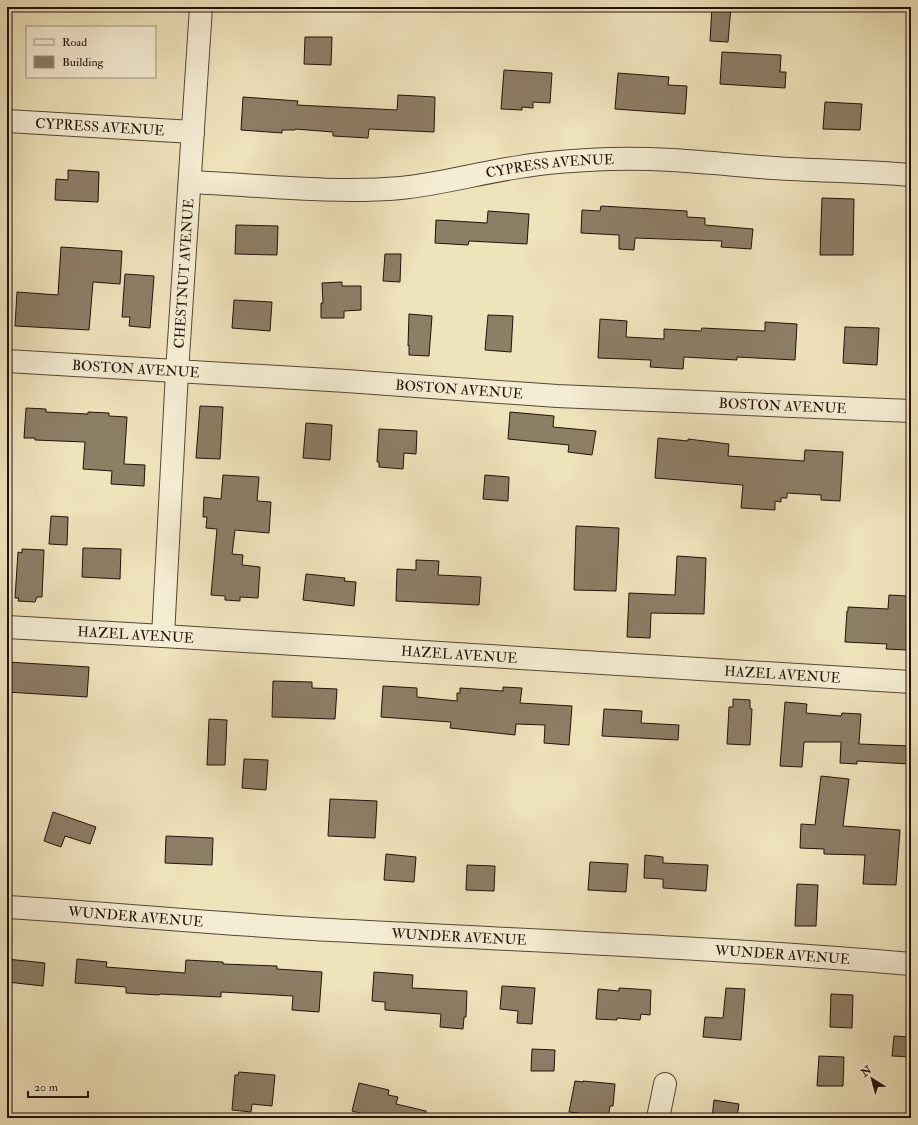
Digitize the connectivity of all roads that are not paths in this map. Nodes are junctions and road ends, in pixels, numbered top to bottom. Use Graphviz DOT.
graph roads {
  1 [pos="201,7"];
  2 [pos="7,121"];
  3 [pos="193,132"];
  4 [pos="911,175"];
  5 [pos="190,182"];
  6 [pos="7,361"];
  7 [pos="177,372"];
  8 [pos="911,411"];
  9 [pos="7,627"];
  10 [pos="163,636"];
  11 [pos="911,682"];
  12 [pos="7,907"];
  13 [pos="911,964"];
  14 [pos="665,1084"];
  15 [pos="658,1118"];
  1 -- 3 [label="street, CHESTNUT AVENUE"];
  2 -- 3 [label="street, CYPRESS AVENUE"];
  3 -- 5 [label="street, CHESTNUT AVENUE"];
  4 -- 5 [label="street, CYPRESS AVENUE"];
  5 -- 7 [label="street, CHESTNUT AVENUE"];
  6 -- 7 [label="street, BOSTON AVENUE"];
  7 -- 8 [label="street, BOSTON AVENUE"];
  7 -- 10 [label="street, CHESTNUT AVENUE"];
  9 -- 10 [label="street, HAZEL AVENUE"];
  10 -- 11 [label="street, HAZEL AVENUE"];
  12 -- 13 [label="street, WUNDER AVENUE"];
  14 -- 15 [label="street"];
}
